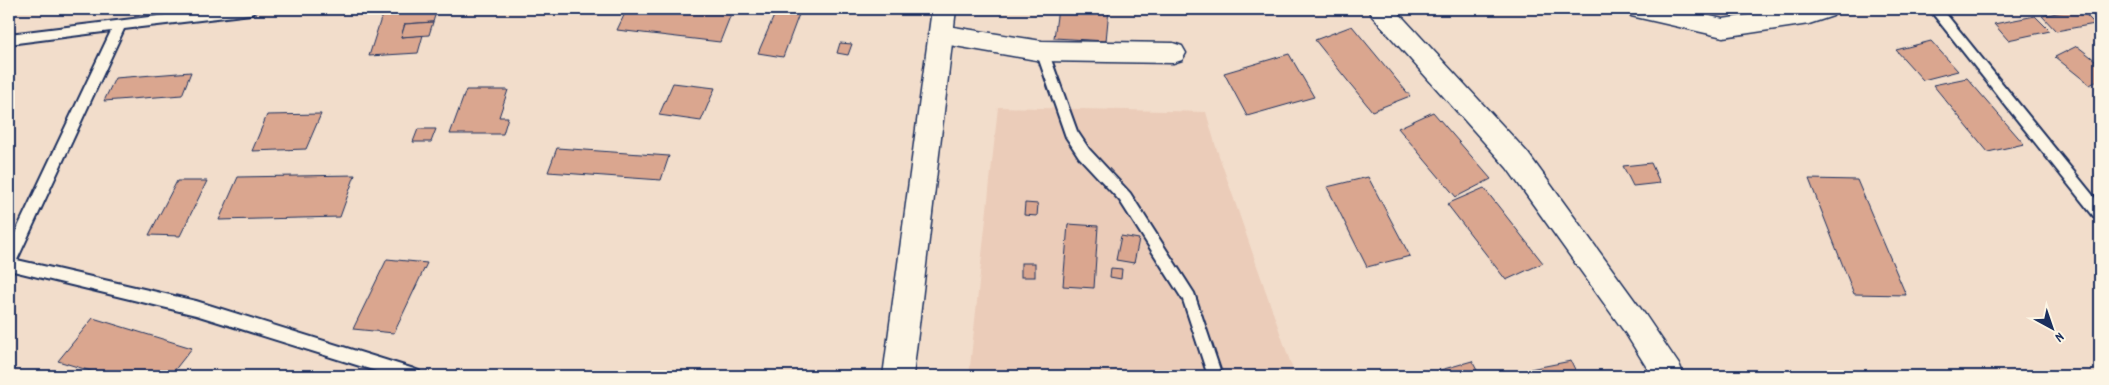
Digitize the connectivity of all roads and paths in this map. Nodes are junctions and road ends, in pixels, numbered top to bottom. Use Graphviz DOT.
graph roads {
  1 [pos="251,9"];
  2 [pos="1381,9"];
  3 [pos="1640,9"];
  4 [pos="1824,9"];
  5 [pos="1935,9"];
  6 [pos="943,22"];
  7 [pos="120,25"];
  8 [pos="9,39"];
  9 [pos="1042,51"];
  10 [pos="1173,53"];
  11 [pos="2100,214"];
  12 [pos="9,262"];
  13 [pos="414,376"];
  14 [pos="898,376"];
  15 [pos="1215,376"];
  16 [pos="1669,376"];
  1 -- 7 [label="lane"];
  2 -- 16 [label="street"];
  3 -- 4 [label="street"];
  5 -- 11 [label="lane"];
  6 -- 9 [label="street"];
  6 -- 14 [label="street"];
  7 -- 8 [label="lane"];
  7 -- 12 [label="lane"];
  9 -- 10 [label="street"];
  9 -- 15 [label="lane"];
  12 -- 13 [label="lane"];
}
